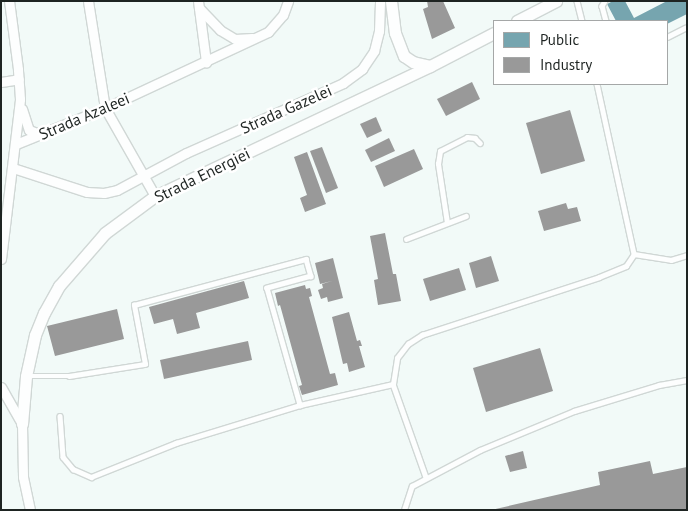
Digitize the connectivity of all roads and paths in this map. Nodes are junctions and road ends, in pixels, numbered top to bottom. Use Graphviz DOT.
graph roads {
  1 [pos="9,1"];
  2 [pos="88,1"];
  3 [pos="288,1"];
  4 [pos="380,1"];
  5 [pos="391,1"];
  6 [pos="556,1"];
  7 [pos="578,1"];
  8 [pos="605,1"];
  9 [pos="199,5"];
  10 [pos="519,20"];
  11 [pos="582,20"];
  12 [pos="606,20"];
  13 [pos="685,28"];
  14 [pos="493,34"];
  15 [pos="668,36"];
  16 [pos="256,37"];
  17 [pos="206,62"];
  18 [pos="430,66"];
  19 [pos="19,79"];
  20 [pos="1,82"];
  21 [pos="596,85"];
  22 [pos="20,99"];
  23 [pos="105,108"];
  24 [pos="42,136"];
  25 [pos="480,143"];
  26 [pos="16,144"];
  27 [pos="13,168"];
  28 [pos="143,175"];
  29 [pos="155,196"];
  30 [pos="466,216"];
  31 [pos="447,223"];
  32 [pos="406,239"];
  33 [pos="634,254"];
  34 [pos="687,255"];
  35 [pos="1,259"];
  36 [pos="26,376"];
  37 [pos="687,380"];
  38 [pos="392,384"];
  39 [pos="1,387"];
  40 [pos="300,405"];
  41 [pos="60,416"];
  42 [pos="22,424"];
  43 [pos="426,477"];
  44 [pos="30,510"];
  45 [pos="404,510"];
  1 -- 19 [label="street"];
  2 -- 23 [label="street"];
  3 -- 16 [label="street, Strada Azaleei"];
  4 -- 28 [label="street, Strada Gazelei"];
  5 -- 18 [label="street"];
  6 -- 10 [label="street"];
  7 -- 11 [label="lane"];
  8 -- 12 [label="lane"];
  9 -- 16 [label="street"];
  9 -- 17 [label="street"];
  13 -- 15 [label="lane"];
  14 -- 18 [label="street, Strada Energiei"];
  16 -- 17 [label="street, Strada Azaleei"];
  17 -- 23 [label="street, Strada Azaleei"];
  18 -- 29 [label="street, Strada Energiei"];
  19 -- 20 [label="street"];
  19 -- 22 [label="street"];
  21 -- 33 [label="lane"];
  22 -- 24 [label="street"];
  22 -- 26 [label="street"];
  23 -- 24 [label="street, Strada Azaleei"];
  23 -- 28 [label="street"];
  24 -- 26 [label="street, Strada Azaleei"];
  25 -- 31 [label="lane"];
  26 -- 27 [label="street"];
  27 -- 28 [label="street, Strada Gazelei"];
  27 -- 35 [label="street"];
  28 -- 29 [label="street"];
  29 -- 36 [label="street, Strada Energiei"];
  30 -- 31 [label="lane"];
  31 -- 32 [label="lane"];
  33 -- 34 [label="lane"];
  33 -- 38 [label="lane"];
  36 -- 40 [label="lane"];
  36 -- 42 [label="street, Strada Energiei"];
  37 -- 43 [label="lane"];
  38 -- 40 [label="lane"];
  38 -- 43 [label="lane"];
  39 -- 42 [label="street"];
  40 -- 41 [label="lane"];
  42 -- 44 [label="street, Strada Energiei"];
  43 -- 45 [label="lane"];
}
